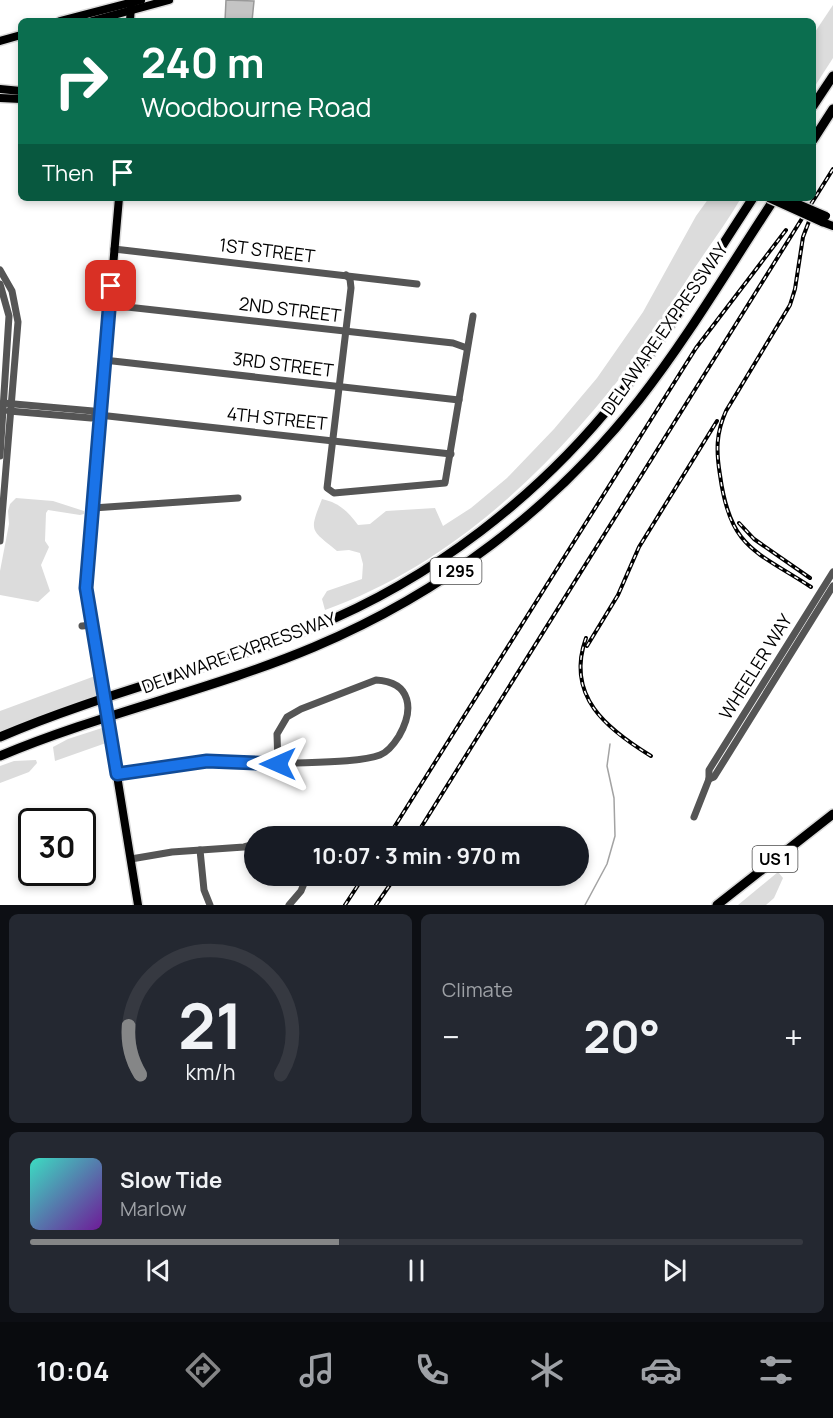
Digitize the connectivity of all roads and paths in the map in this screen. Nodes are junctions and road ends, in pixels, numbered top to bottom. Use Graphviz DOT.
graph roads {
  1 [pos="169,0"];
  2 [pos="134,3"];
  3 [pos="72,18"];
  4 [pos="100,18"];
  5 [pos="131,18"];
  6 [pos="18,36"];
  7 [pos="0,41"];
  8 [pos="833,76"];
  9 [pos="18,91"];
  10 [pos="1,92"];
  11 [pos="18,98"];
  12 [pos="816,102"];
  13 [pos="833,109"];
  14 [pos="816,135"];
  15 [pos="119,201"];
  16 [pos="751,201"];
  17 [pos="773,201"];
  18 [pos="776,201"];
  19 [pos="790,201"];
  20 [pos="827,219"];
  21 [pos="833,226"];
  22 [pos="114,249"];
  23 [pos="0,270"];
  24 [pos="346,275"];
  25 [pos="0,284"];
  26 [pos="417,284"];
  27 [pos="109,305"];
  28 [pos="473,316"];
  29 [pos="345,331"];
  30 [pos="467,348"];
  31 [pos="104,360"];
  32 [pos="339,386"];
  33 [pos="459,400"];
  34 [pos="3,407"];
  35 [pos="11,408"];
  36 [pos="99,415"];
  37 [pos="332,441"];
  38 [pos="451,454"];
  39 [pos="0,456"];
  40 [pos="238,498"];
  41 [pos="93,508"];
  42 [pos="1,530"];
  43 [pos="0,541"];
  44 [pos="833,572"];
  45 [pos="833,586"];
  46 [pos="92,625"];
  47 [pos="82,626"];
  48 [pos="0,737"];
  49 [pos="0,756"];
  50 [pos="278,764"];
  51 [pos="117,774"];
  52 [pos="708,779"];
  53 [pos="833,814"];
  54 [pos="694,817"];
  55 [pos="833,821"];
  56 [pos="244,847"];
  57 [pos="200,850"];
  58 [pos="131,859"];
  59 [pos="303,886"];
  60 [pos="138,905"];
  61 [pos="210,905"];
  62 [pos="289,905"];
  63 [pos="717,905"];
  64 [pos="727,905"];
  1 -- 2 [label="main road"];
  2 -- 3 [label="main road"];
  2 -- 4 [label="main road"];
  2 -- 5 [label="main road"];
  6 -- 7 [label="main road"];
  8 -- 12 [label="highway"];
  9 -- 10 [label="main road"];
  10 -- 11 [label="main road"];
  13 -- 14 [label="highway"];
  15 -- 22 [label="main road"];
  16 -- 48 [label="highway, DELAWARE EXPRESSWAY / I 295"];
  17 -- 49 [label="highway, DELAWARE EXPRESSWAY / I 295"];
  18 -- 20 [label="main road, bridge"];
  19 -- 20 [label="main road, bridge"];
  20 -- 21 [label="main road"];
  22 -- 24 [label="street, 1ST STREET"];
  22 -- 27 [label="main road"];
  23 -- 35 [label="street"];
  24 -- 26 [label="street, 1ST STREET"];
  24 -- 29 [label="street"];
  25 -- 34 [label="street"];
  27 -- 29 [label="street, 2ND STREET"];
  27 -- 31 [label="main road"];
  28 -- 30 [label="street"];
  29 -- 30 [label="street, 2ND STREET"];
  29 -- 32 [label="street"];
  30 -- 33 [label="street"];
  31 -- 32 [label="street, 3RD STREET"];
  31 -- 36 [label="main road"];
  32 -- 33 [label="street, 3RD STREET"];
  32 -- 37 [label="street"];
  33 -- 38 [label="street"];
  34 -- 35 [label="street, 4TH STREET"];
  34 -- 39 [label="street"];
  35 -- 36 [label="street, 4TH STREET"];
  35 -- 42 [label="street"];
  36 -- 37 [label="street, 4TH STREET"];
  36 -- 41 [label="main road"];
  37 -- 38 [label="street, 4TH STREET"];
  37 -- 38 [label="street"];
  40 -- 41 [label="street"];
  41 -- 46 [label="main road"];
  42 -- 43 [label="street"];
  44 -- 52 [label="street, WHEELER WAY"];
  45 -- 52 [label="street, WHEELER WAY"];
  46 -- 47 [label="street"];
  46 -- 51 [label="main road, bridge"];
  50 -- 50 [label="street"];
  50 -- 51 [label="street"];
  51 -- 58 [label="main road"];
  52 -- 54 [label="street, WHEELER WAY"];
  53 -- 63 [label="highway, US 1"];
  55 -- 64 [label="highway, US 1"];
  56 -- 57 [label="street"];
  57 -- 58 [label="street"];
  57 -- 61 [label="street"];
  58 -- 60 [label="main road"];
  59 -- 62 [label="street"];
}
